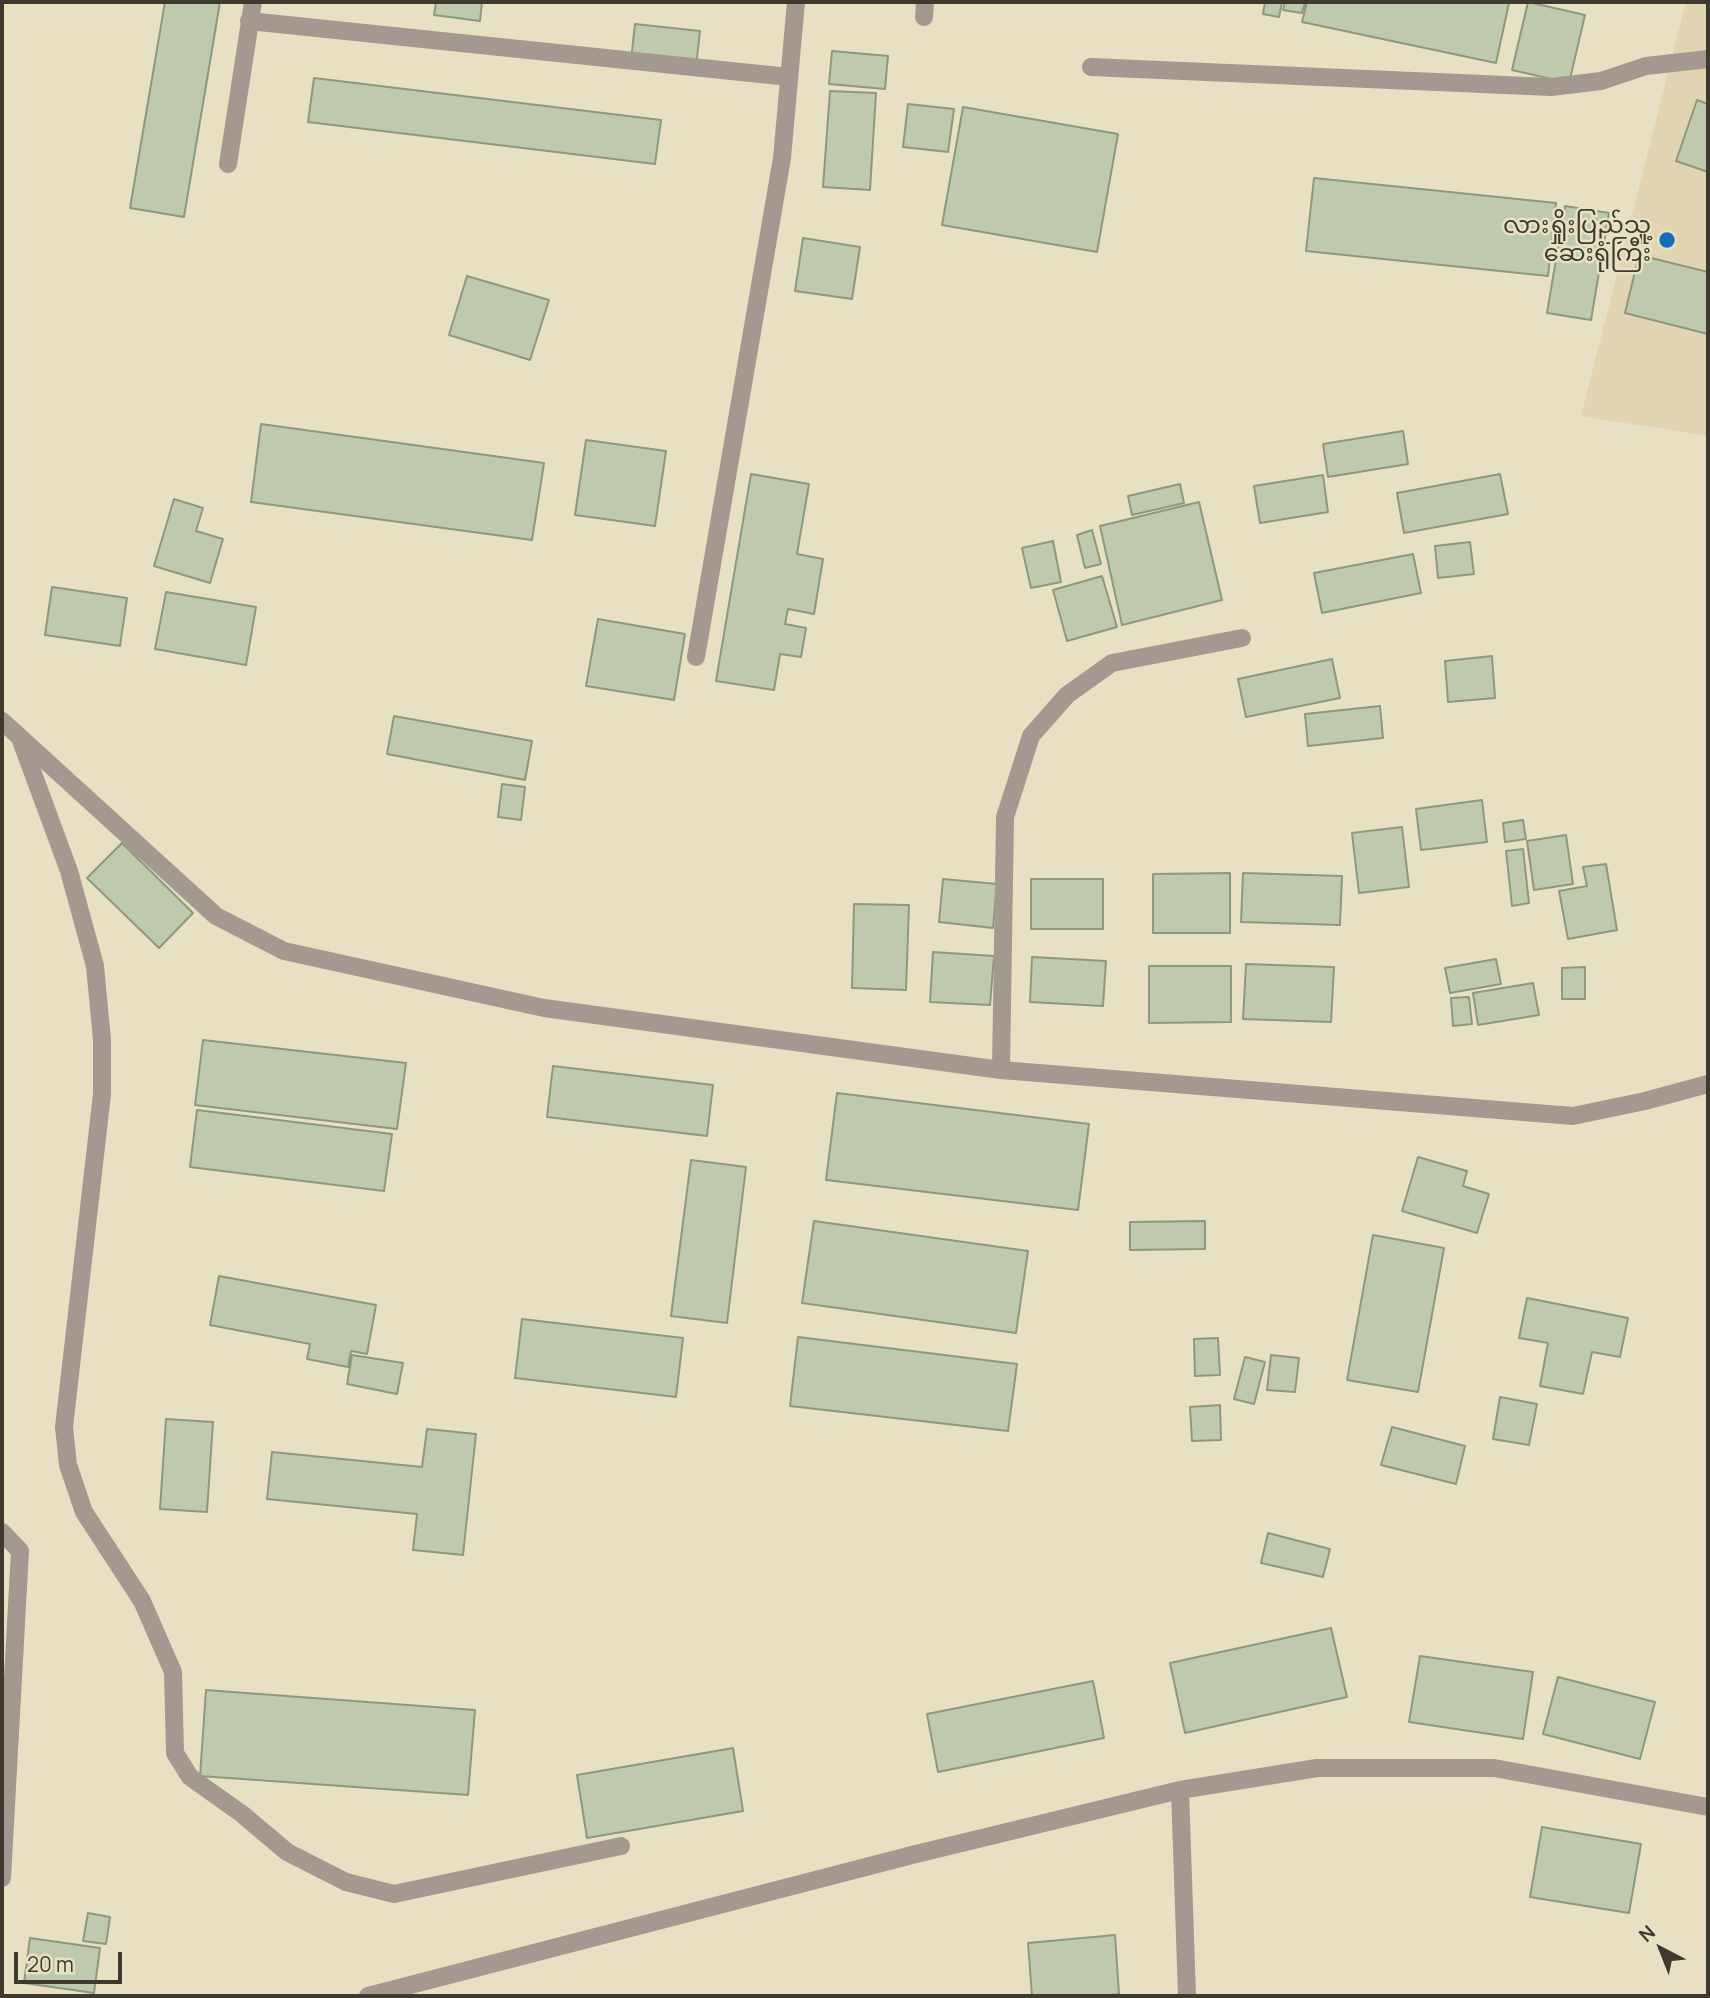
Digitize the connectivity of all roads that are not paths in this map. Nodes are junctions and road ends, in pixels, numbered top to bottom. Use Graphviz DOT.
graph roads {
  1 [pos="253,2"];
  2 [pos="796,2"];
  3 [pos="249,21"];
  4 [pos="1708,59"];
  5 [pos="1091,67"];
  6 [pos="789,77"];
  7 [pos="228,164"];
  8 [pos="1242,638"];
  9 [pos="695,657"];
  10 [pos="2,721"];
  11 [pos="19,735"];
  12 [pos="1001,1070"];
  13 [pos="1708,1084"];
  14 [pos="2,1532"];
  15 [pos="1180,1790"];
  16 [pos="1708,1807"];
  17 [pos="621,1846"];
  18 [pos="2,1878"];
  19 [pos="368,1996"];
  20 [pos="1187,1996"];
  1 -- 3 [label="street"];
  2 -- 6 [label="street"];
  3 -- 6 [label="street"];
  3 -- 7 [label="street"];
  4 -- 5 [label="street"];
  6 -- 9 [label="street"];
  8 -- 12 [label="street"];
  10 -- 11 [label="street"];
  11 -- 12 [label="street"];
  11 -- 17 [label="street"];
  12 -- 13 [label="street"];
  14 -- 18 [label="street"];
  15 -- 16 [label="street"];
  15 -- 19 [label="street"];
  15 -- 20 [label="street"];
}
